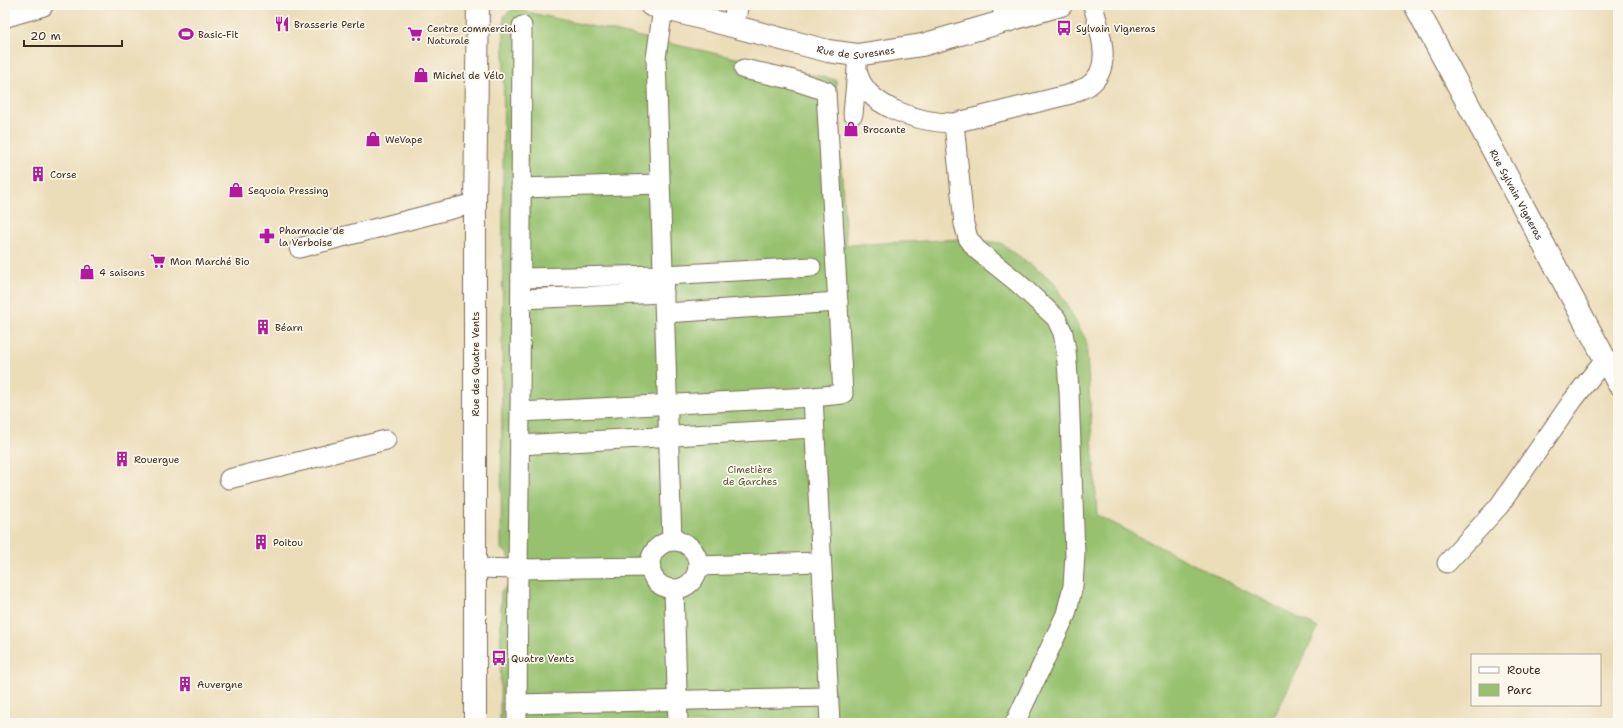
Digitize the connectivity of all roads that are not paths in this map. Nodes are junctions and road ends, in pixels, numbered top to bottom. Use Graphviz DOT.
graph roads {
  1 [pos="42,5"];
  2 [pos="478,5"];
  3 [pos="1061,5"];
  4 [pos="1093,5"];
  5 [pos="1415,5"];
  6 [pos="657,6"];
  7 [pos="1005,13"];
  8 [pos="5,16"];
  9 [pos="522,26"];
  10 [pos="857,63"];
  11 [pos="744,69"];
  12 [pos="853,114"];
  13 [pos="954,123"];
  14 [pos="660,184"];
  15 [pos="521,188"];
  16 [pos="475,203"];
  17 [pos="299,248"];
  18 [pos="811,267"];
  19 [pos="664,275"];
  20 [pos="521,278"];
  21 [pos="664,293"];
  22 [pos="521,299"];
  23 [pos="838,302"];
  24 [pos="665,313"];
  25 [pos="1605,359"];
  26 [pos="1618,383"];
  27 [pos="813,397"];
  28 [pos="668,404"];
  29 [pos="520,412"];
  30 [pos="814,428"];
  31 [pos="669,436"];
  32 [pos="386,440"];
  33 [pos="520,445"];
  34 [pos="229,479"];
  35 [pos="672,541"];
  36 [pos="821,562"];
  37 [pos="1447,562"];
  38 [pos="698,566"];
  39 [pos="476,568"];
  40 [pos="651,568"];
  41 [pos="518,569"];
  42 [pos="674,589"];
  43 [pos="828,696"];
  44 [pos="677,700"];
  45 [pos="518,704"];
  46 [pos="475,723"];
  47 [pos="518,723"];
  48 [pos="678,723"];
  49 [pos="830,723"];
  50 [pos="1015,723"];
  1 -- 8 [label="street"];
  2 -- 16 [label="street, Rue des Quatre Vents"];
  3 -- 7 [label="street, Rue de Suresnes"];
  4 -- 13 [label="lane"];
  5 -- 25 [label="street, Rue Sylvain Vigneras"];
  6 -- 10 [label="street, Rue de Suresnes"];
  6 -- 14 [label="lane"];
  7 -- 10 [label="street, Rue de Suresnes"];
  9 -- 15 [label="lane"];
  10 -- 12 [label="lane"];
  10 -- 13 [label="lane"];
  11 -- 23 [label="lane"];
  13 -- 50 [label="lane"];
  14 -- 15 [label="lane"];
  14 -- 19 [label="lane"];
  15 -- 20 [label="lane"];
  16 -- 17 [label="lane"];
  16 -- 39 [label="street, Rue des Quatre Vents"];
  18 -- 19 [label="lane"];
  19 -- 20 [label="lane"];
  19 -- 21 [label="lane"];
  20 -- 22 [label="lane"];
  21 -- 22 [label="lane"];
  21 -- 24 [label="lane"];
  22 -- 29 [label="lane"];
  23 -- 24 [label="lane"];
  23 -- 27 [label="lane"];
  24 -- 28 [label="lane"];
  25 -- 26 [label="street, Rue Sylvain Vigneras"];
  25 -- 37 [label="lane"];
  27 -- 28 [label="lane"];
  27 -- 30 [label="lane"];
  28 -- 29 [label="lane"];
  28 -- 31 [label="lane"];
  29 -- 33 [label="lane"];
  30 -- 31 [label="lane"];
  30 -- 36 [label="lane"];
  31 -- 33 [label="lane"];
  31 -- 35 [label="lane"];
  32 -- 34 [label="lane"];
  33 -- 41 [label="lane"];
  35 -- 38 [label="lane"];
  35 -- 40 [label="lane"];
  36 -- 38 [label="lane"];
  36 -- 43 [label="lane"];
  38 -- 42 [label="lane"];
  39 -- 41 [label="lane"];
  39 -- 46 [label="street, Rue des Quatre Vents"];
  40 -- 41 [label="lane"];
  40 -- 42 [label="lane"];
  41 -- 45 [label="lane"];
  42 -- 44 [label="lane"];
  43 -- 44 [label="lane"];
  43 -- 49 [label="lane"];
  44 -- 45 [label="lane"];
  44 -- 48 [label="lane"];
  45 -- 47 [label="lane"];
}
